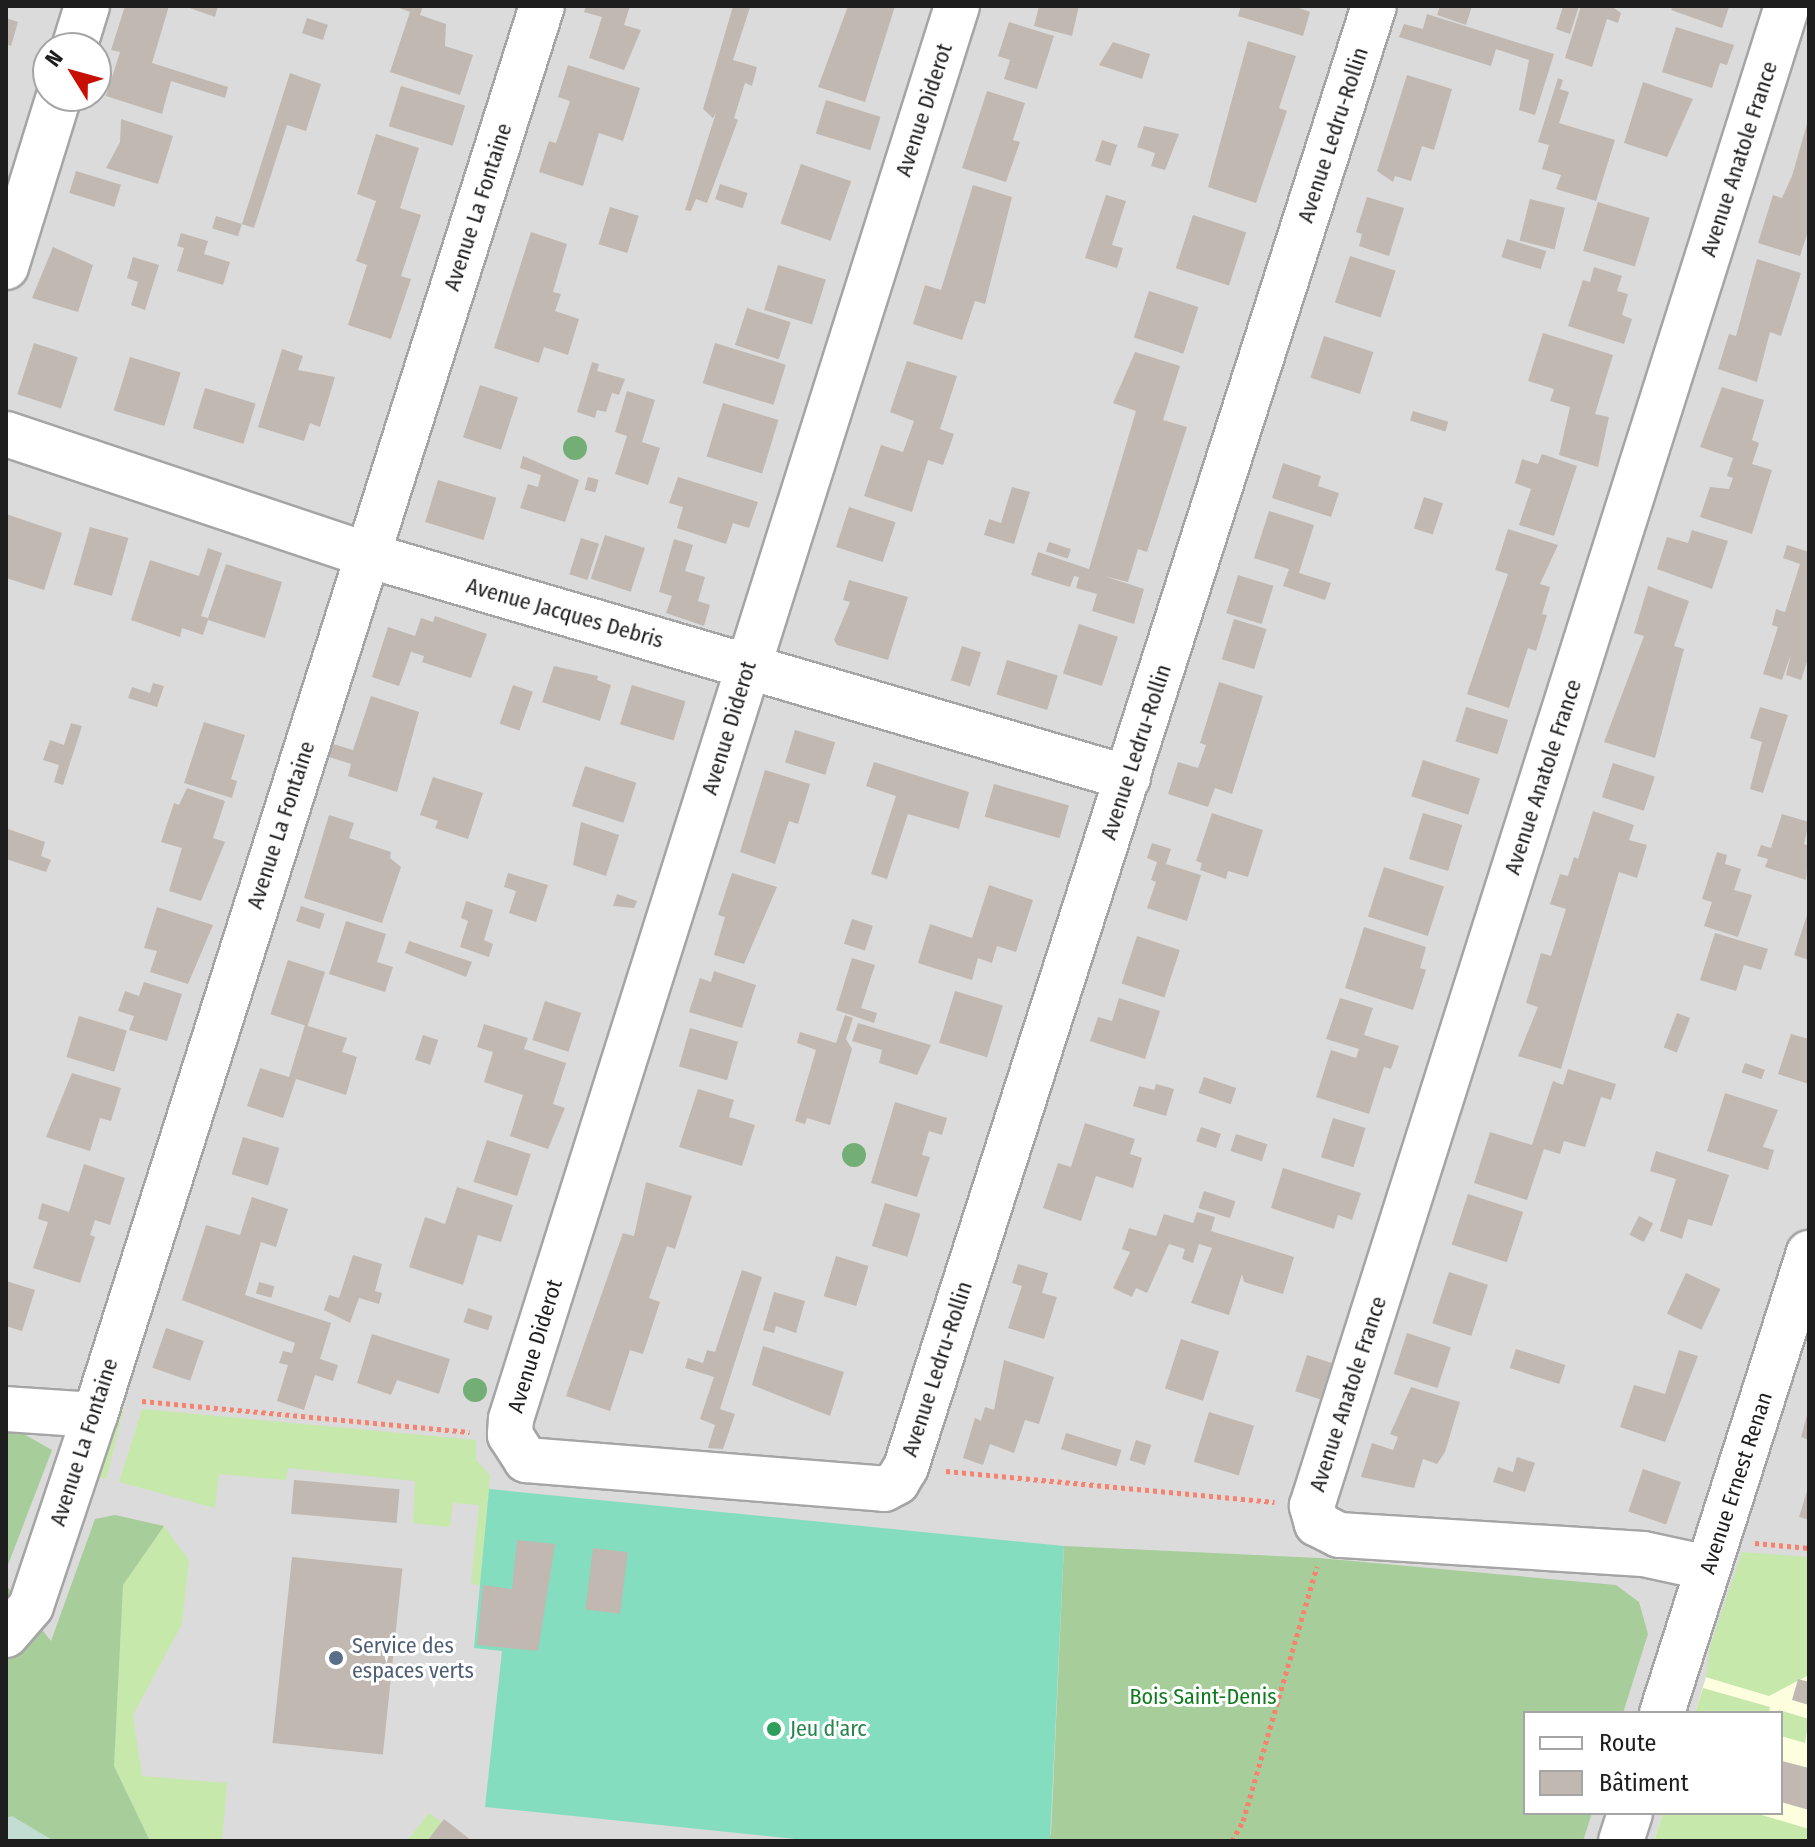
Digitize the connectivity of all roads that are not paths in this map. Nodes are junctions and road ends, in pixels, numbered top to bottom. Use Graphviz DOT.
graph roads {
  1 [pos="87,6"];
  2 [pos="542,6"];
  3 [pos="957,6"];
  4 [pos="1374,6"];
  5 [pos="1787,6"];
  6 [pos="79,32"];
  7 [pos="54,112"];
  8 [pos="6,267"];
  9 [pos="6,434"];
  10 [pos="367,555"];
  11 [pos="748,667"];
  12 [pos="1128,778"];
  13 [pos="1809,1253"];
  14 [pos="98,1406"];
  15 [pos="6,1409"];
  16 [pos="895,1478"];
  17 [pos="1713,1554"];
  18 [pos="6,1635"];
  19 [pos="1663,1711"];
  20 [pos="1629,1815"];
  21 [pos="1621,1841"];
  1 -- 6 [label="street"];
  2 -- 10 [label="street, Avenue La Fontaine"];
  3 -- 11 [label="street, Avenue Diderot"];
  4 -- 12 [label="street, Avenue Ledru-Rollin"];
  5 -- 17 [label="street, Avenue Anatole France"];
  7 -- 8 [label="street"];
  9 -- 10 [label="street, Avenue Jacques Debris"];
  10 -- 11 [label="street, Avenue Jacques Debris"];
  10 -- 14 [label="street, Avenue La Fontaine"];
  11 -- 12 [label="street, Avenue Jacques Debris"];
  11 -- 16 [label="street, Avenue Diderot"];
  12 -- 16 [label="street, Avenue Ledru-Rollin"];
  13 -- 17 [label="street, Avenue Ernest Renan"];
  14 -- 15 [label="street"];
  14 -- 18 [label="street, Avenue La Fontaine"];
  17 -- 19 [label="street, Avenue Ernest Renan"];
  20 -- 21 [label="street"];
}
